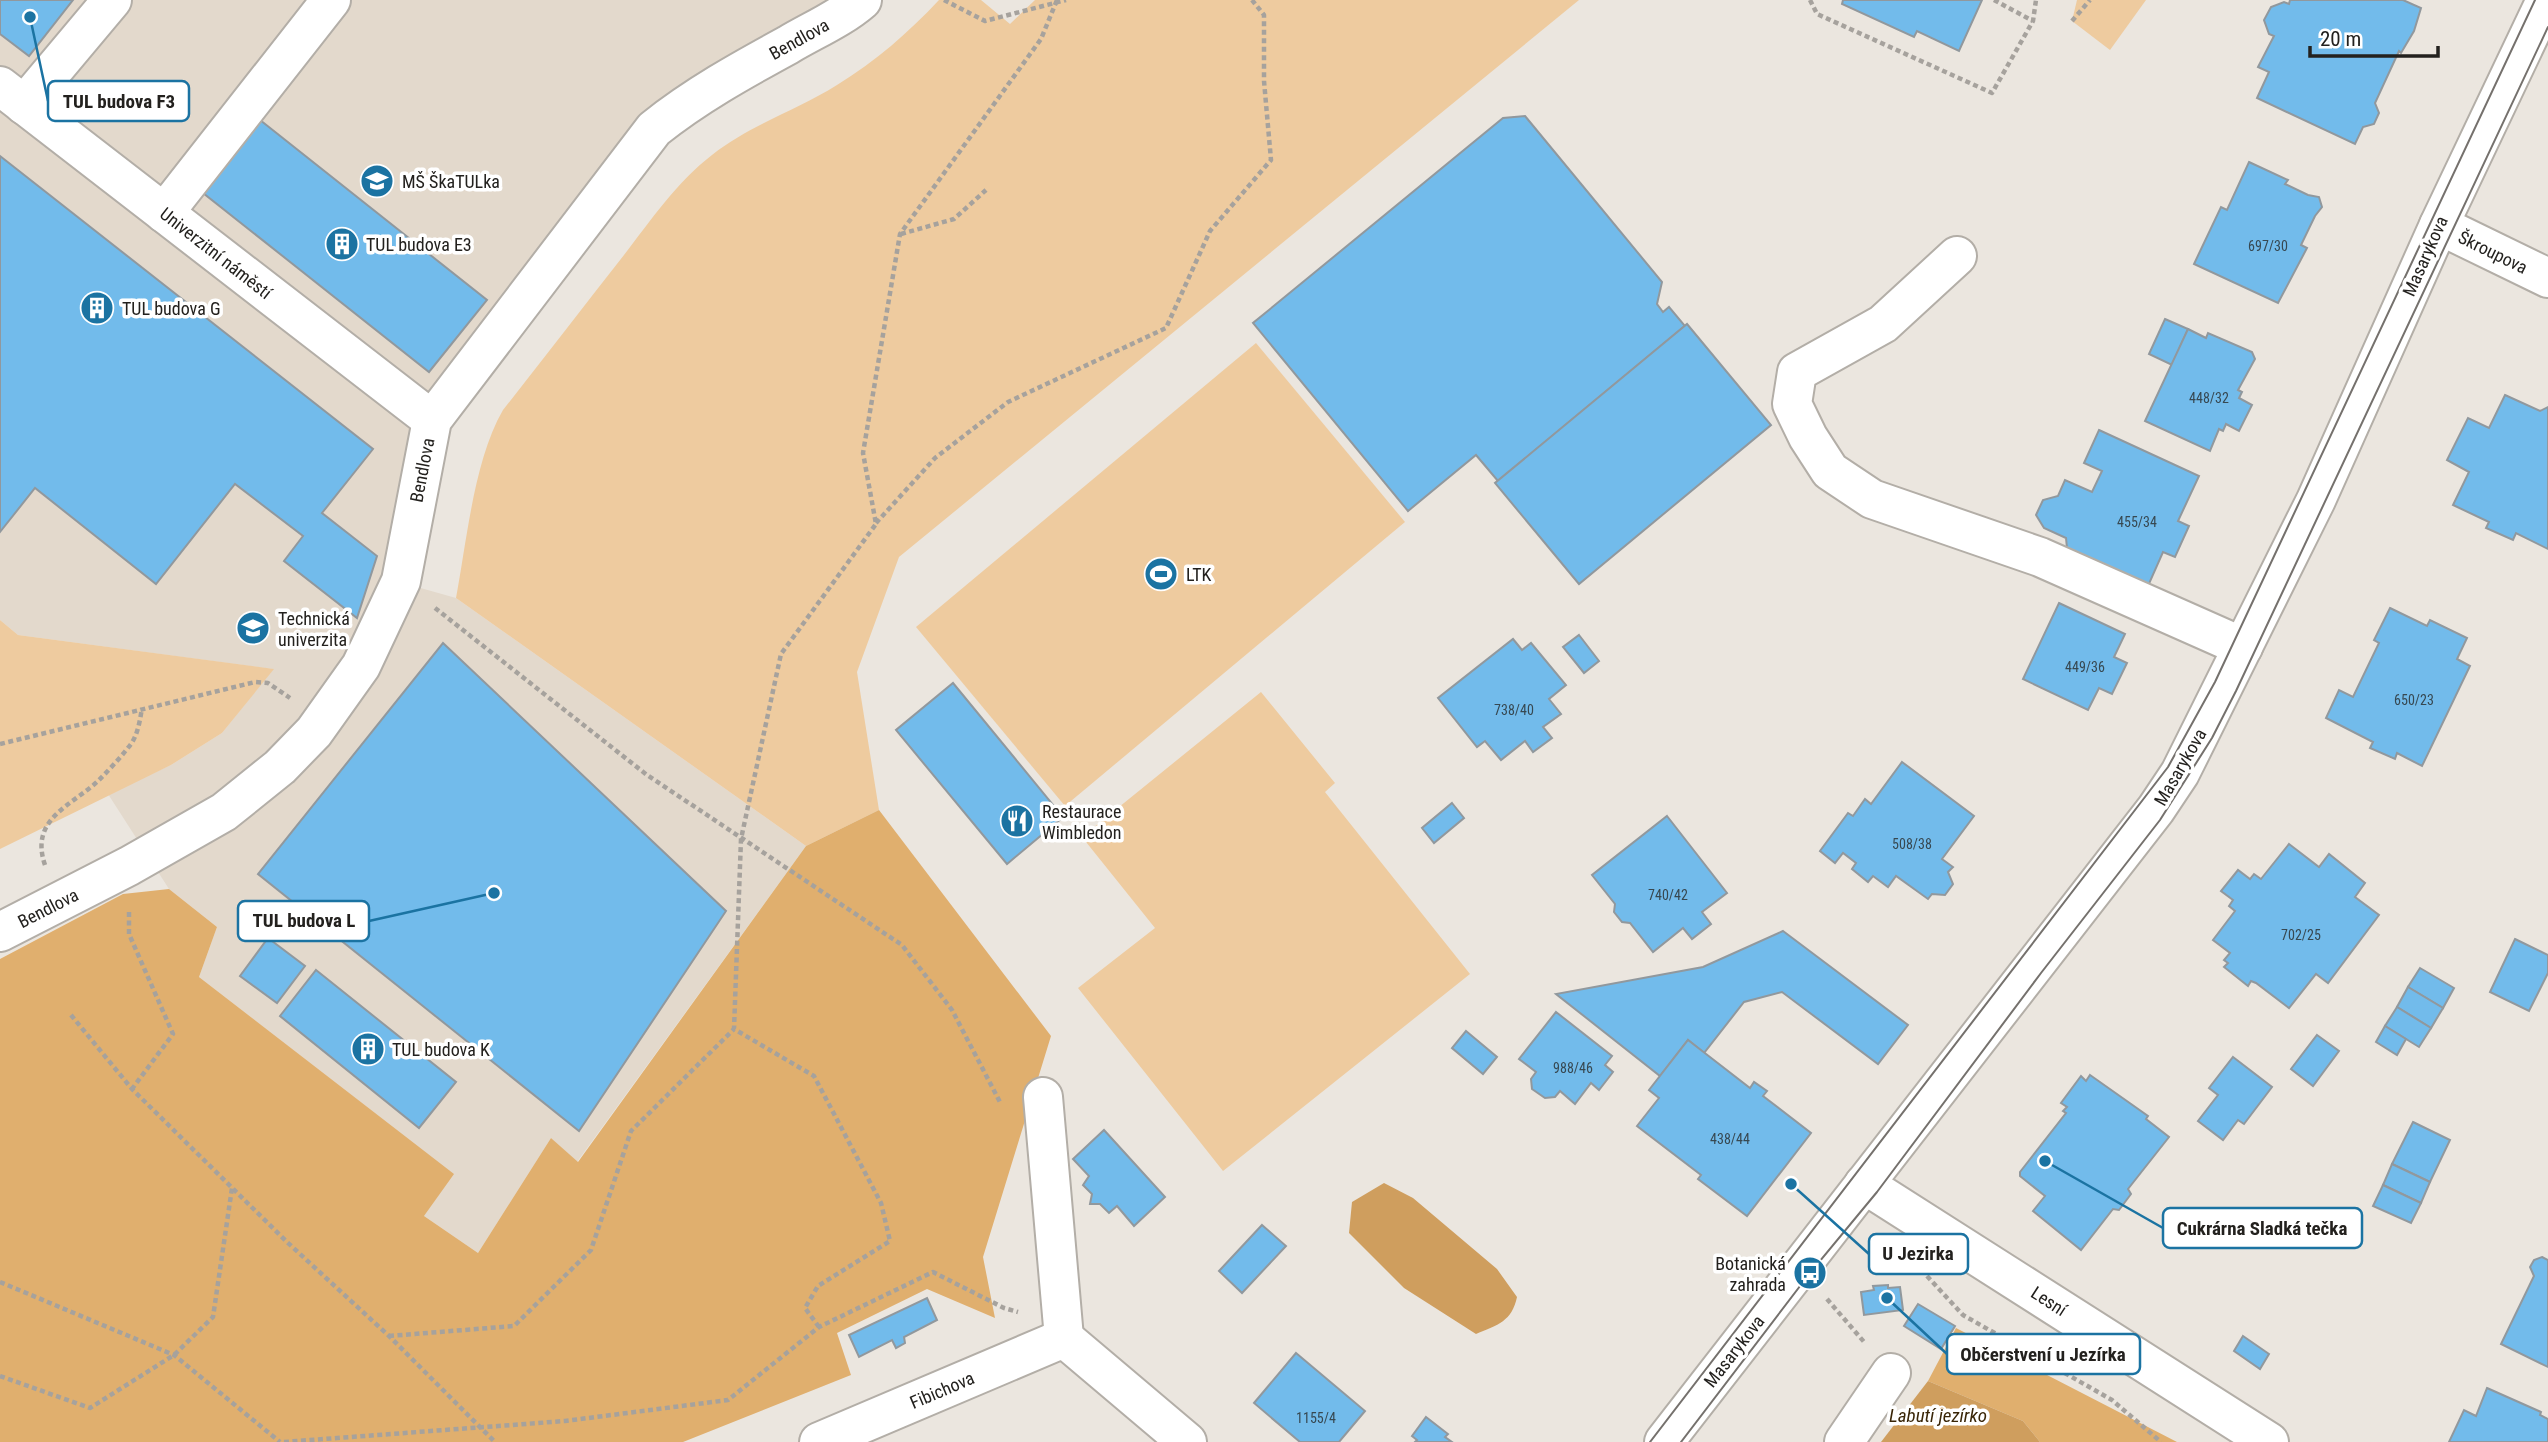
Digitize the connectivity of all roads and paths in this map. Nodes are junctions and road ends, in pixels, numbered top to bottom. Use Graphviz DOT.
graph roads {
  1 [pos="112,0"];
  2 [pos="331,0"];
  3 [pos="862,0"];
  4 [pos="944,0"];
  5 [pos="1066,0"];
  6 [pos="1252,0"];
  7 [pos="1810,0"];
  8 [pos="1994,0"];
  9 [pos="2036,0"];
  10 [pos="2090,0"];
  11 [pos="2546,0"];
  12 [pos="1056,2"];
  13 [pos="2072,21"];
  14 [pos="2033,22"];
  15 [pos="12,95"];
  16 [pos="986,190"];
  17 [pos="164,213"];
  18 [pos="2439,225"];
  19 [pos="900,234"];
  20 [pos="1957,256"];
  21 [pos="2548,278"];
  22 [pos="432,420"];
  23 [pos="876,524"];
  24 [pos="401,581"];
  25 [pos="2243,647"];
  26 [pos="142,708"];
  27 [pos="322,721"];
  28 [pos="0,744"];
  29 [pos="741,839"];
  30 [pos="58,902"];
  31 [pos="0,932"];
  32 [pos="129,934"];
  33 [pos="71,1016"];
  34 [pos="734,1029"];
  35 [pos="132,1089"];
  36 [pos="1043,1097"];
  37 [pos="1002,1106"];
  38 [pos="1864,1184"];
  39 [pos="232,1187"];
  40 [pos="1919,1267"];
  41 [pos="0,1282"];
  42 [pos="1824,1296"];
  43 [pos="1004,1308"];
  44 [pos="819,1327"];
  45 [pos="389,1336"];
  46 [pos="1064,1338"];
  47 [pos="174,1355"];
  48 [pos="1891,1373"];
  49 [pos="0,1376"];
  50 [pos="480,1427"];
  51 [pos="282,1442"];
  52 [pos="495,1442"];
  53 [pos="819,1442"];
  54 [pos="1187,1442"];
  55 [pos="1664,1442"];
  56 [pos="1843,1442"];
  57 [pos="2161,1442"];
  58 [pos="2269,1442"];
  1 -- 15 [label="street"];
  2 -- 17 [label="street"];
  3 -- 22 [label="street, Bendlova"];
  4 -- 12 [label="path"];
  5 -- 12 [label="path"];
  6 -- 23 [label="path"];
  7 -- 14 [label="path"];
  8 -- 14 [label="path"];
  9 -- 14 [label="path"];
  10 -- 13 [label="path"];
  11 -- 18 [label="street, Masarykova"];
  12 -- 19 [label="path"];
  15 -- 17 [label="street, Univerzitní náměstí"];
  16 -- 19 [label="path"];
  17 -- 22 [label="street, Univerzitní náměstí"];
  18 -- 21 [label="street, Škroupova"];
  18 -- 25 [label="street, Masarykova"];
  19 -- 23 [label="path"];
  20 -- 25 [label="street"];
  22 -- 24 [label="street, Bendlova"];
  23 -- 29 [label="path"];
  24 -- 27 [label="street, Bendlova"];
  24 -- 29 [label="path"];
  25 -- 38 [label="street, Masarykova"];
  26 -- 27 [label="path"];
  26 -- 28 [label="path"];
  26 -- 30 [label="path"];
  27 -- 30 [label="street, Bendlova"];
  29 -- 34 [label="path"];
  29 -- 37 [label="path"];
  30 -- 31 [label="street, Bendlova"];
  32 -- 35 [label="path"];
  33 -- 35 [label="path"];
  34 -- 44 [label="path"];
  34 -- 45 [label="path"];
  35 -- 39 [label="path"];
  36 -- 46 [label="street"];
  38 -- 55 [label="street, Masarykova"];
  38 -- 58 [label="street, Lesní"];
  39 -- 45 [label="path"];
  39 -- 47 [label="path"];
  40 -- 57 [label="path"];
  41 -- 47 [label="path"];
  42 -- 48 [label="path"];
  43 -- 44 [label="path"];
  44 -- 50 [label="path"];
  45 -- 50 [label="path"];
  46 -- 53 [label="street, Fibichova"];
  46 -- 54 [label="street"];
  47 -- 49 [label="path"];
  47 -- 51 [label="path"];
  48 -- 56 [label="street"];
  50 -- 51 [label="path"];
  50 -- 52 [label="path"];
}
